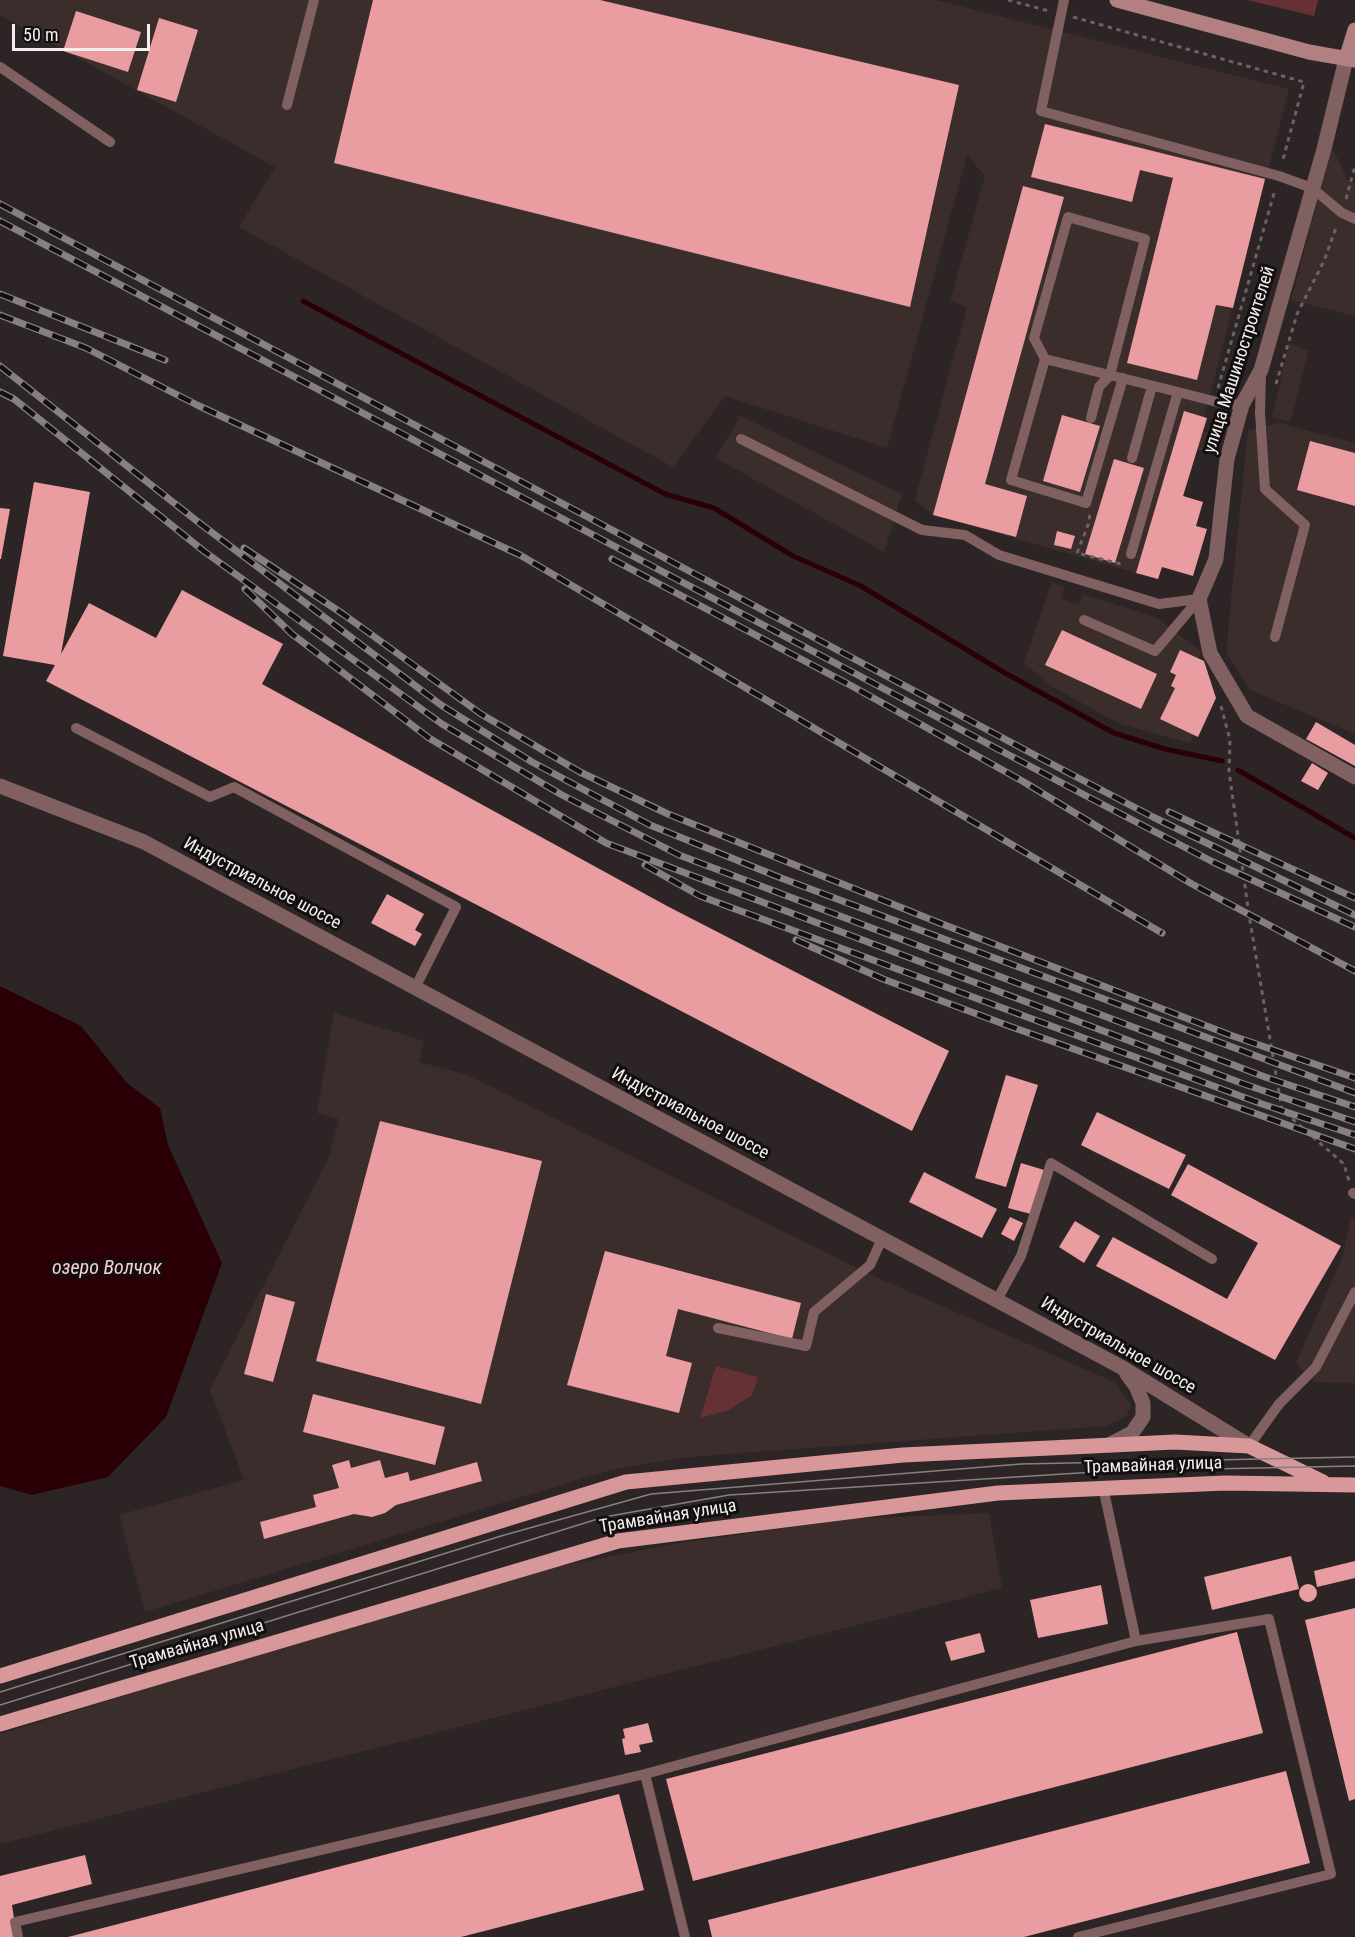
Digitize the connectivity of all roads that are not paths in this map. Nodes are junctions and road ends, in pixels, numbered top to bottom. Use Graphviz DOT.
graph roads {
  1 [pos="314,0"];
  2 [pos="1064,0"];
  3 [pos="1117,0"];
  4 [pos="1355,30"];
  5 [pos="1352,61"];
  6 [pos="0,67"];
  7 [pos="287,105"];
  8 [pos="110,142"];
  9 [pos="1312,188"];
  10 [pos="1355,219"];
  11 [pos="1045,359"];
  12 [pos="1261,370"];
  13 [pos="1110,375"];
  14 [pos="1123,378"];
  15 [pos="1152,386"];
  16 [pos="1178,392"];
  17 [pos="1242,405"];
  18 [pos="1091,418"];
  19 [pos="741,439"];
  20 [pos="1132,458"];
  21 [pos="1131,555"];
  22 [pos="1199,599"];
  23 [pos="1083,620"];
  24 [pos="1275,637"];
  25 [pos="76,728"];
  26 [pos="1355,777"];
  27 [pos="0,786"];
  28 [pos="415,988"];
  29 [pos="882,1239"];
  30 [pos="1212,1259"];
  31 [pos="1355,1292"];
  32 [pos="997,1300"];
  33 [pos="718,1328"];
  34 [pos="1121,1367"];
  35 [pos="1109,1445"];
  36 [pos="1249,1446"];
  37 [pos="1328,1484"];
  38 [pos="1355,1485"];
  39 [pos="1103,1487"];
  40 [pos="1136,1641"];
  41 [pos="0,1676"];
  42 [pos="0,1724"];
  43 [pos="645,1774"];
  44 [pos="18,1937"];
  45 [pos="684,1937"];
  46 [pos="1078,1937"];
  1 -- 7 [label="lane"];
  2 -- 9 [label="lane"];
  3 -- 5 [label="main road"];
  4 -- 5 [label="main road, улица Машиностроителей"];
  5 -- 9 [label="street, улица Машиностроителей"];
  6 -- 8 [label="lane"];
  9 -- 10 [label="lane"];
  9 -- 12 [label="street, улица Машиностроителей"];
  11 -- 13 [label="lane"];
  11 -- 13 [label="lane"];
  11 -- 14 [label="lane"];
  12 -- 17 [label="street, улица Машиностроителей"];
  12 -- 24 [label="lane"];
  13 -- 14 [label="lane"];
  13 -- 18 [label="lane"];
  14 -- 15 [label="lane"];
  15 -- 16 [label="lane"];
  15 -- 20 [label="lane"];
  16 -- 17 [label="lane"];
  16 -- 21 [label="lane"];
  17 -- 22 [label="street, улица Машиностроителей"];
  19 -- 22 [label="lane"];
  22 -- 23 [label="lane"];
  22 -- 26 [label="street"];
  25 -- 28 [label="lane"];
  27 -- 28 [label="street, Индустриальное шоссе"];
  28 -- 29 [label="street, Индустриальное шоссе"];
  29 -- 32 [label="street, Индустриальное шоссе"];
  29 -- 33 [label="lane"];
  30 -- 32 [label="lane"];
  31 -- 36 [label="lane"];
  32 -- 34 [label="street, Индустриальное шоссе"];
  34 -- 35 [label="street"];
  34 -- 36 [label="street, Индустриальное шоссе"];
  35 -- 36 [label="main road, Трамвайная улица"];
  35 -- 41 [label="main road, Трамвайная улица"];
  36 -- 37 [label="main road, Индустриальное шоссе"];
  37 -- 38 [label="main road, Индустриальное шоссе"];
  37 -- 39 [label="main road, Трамвайная улица"];
  39 -- 40 [label="lane"];
  39 -- 42 [label="main road, Трамвайная улица"];
  40 -- 43 [label="lane"];
  40 -- 46 [label="lane"];
  43 -- 44 [label="lane"];
  43 -- 45 [label="lane"];
}
